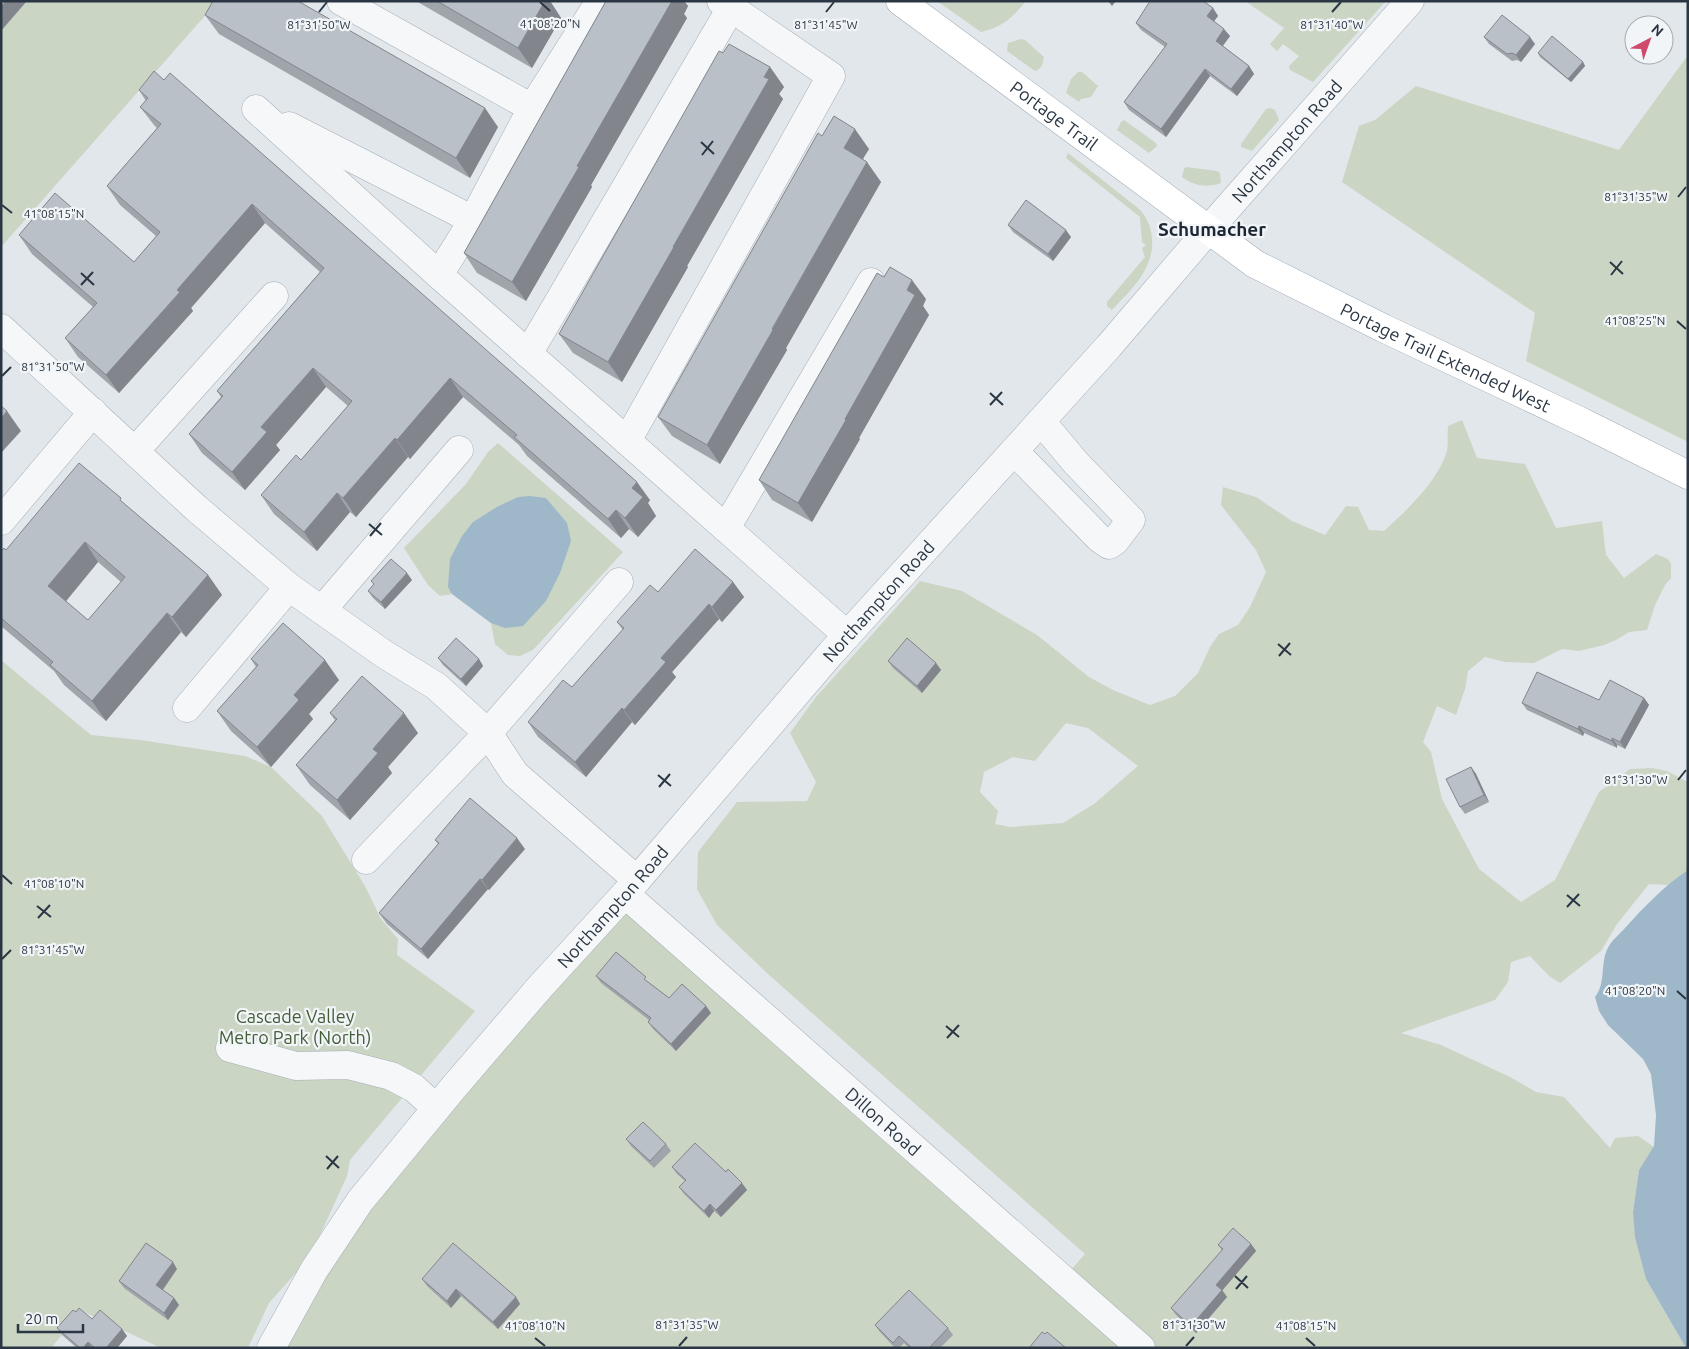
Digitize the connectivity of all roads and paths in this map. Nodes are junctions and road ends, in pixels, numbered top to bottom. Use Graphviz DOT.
graph roads {
  1 [pos="341,1"];
  2 [pos="600,1"];
  3 [pos="900,1"];
  4 [pos="1410,1"];
  5 [pos="726,5"];
  6 [pos="532,108"];
  7 [pos="473,220"];
  8 [pos="1209,229"];
  9 [pos="439,275"];
  10 [pos="871,282"];
  11 [pos="274,296"];
  12 [pos="1,328"];
  13 [pos="528,354"];
  14 [pos="93,412"];
  15 [pos="1041,421"];
  16 [pos="627,442"];
  17 [pos="459,450"];
  18 [pos="134,451"];
  19 [pos="1014,451"];
  20 [pos="1688,475"];
  21 [pos="1,521"];
  22 [pos="726,528"];
  23 [pos="619,582"];
  24 [pos="289,587"];
  25 [pos="322,610"];
  26 [pos="847,635"];
  27 [pos="186,708"];
  28 [pos="488,733"];
  29 [pos="366,860"];
  30 [pos="631,887"];
  31 [pos="230,1048"];
  32 [pos="436,1108"];
  33 [pos="271,1348"];
  34 [pos="1141,1348"];
  1 -- 6 [label="street"];
  2 -- 6 [label="street"];
  3 -- 8 [label="main road, Portage Trail"];
  4 -- 8 [label="street, Northampton Road"];
  5 -- 13 [label="street"];
  5 -- 16 [label="street"];
  6 -- 7 [label="street"];
  7 -- 9 [label="street"];
  7 -- 9 [label="street"];
  8 -- 15 [label="street, Northampton Road"];
  8 -- 20 [label="main road, Portage Trail Extended West"];
  9 -- 13 [label="street"];
  10 -- 22 [label="street"];
  11 -- 18 [label="street"];
  12 -- 14 [label="street, Dillon Road"];
  13 -- 16 [label="street"];
  14 -- 18 [label="street, Dillon Road"];
  14 -- 21 [label="street"];
  15 -- 19 [label="street, Northampton Road"];
  15 -- 19 [label="street"];
  16 -- 22 [label="street"];
  17 -- 25 [label="street"];
  18 -- 24 [label="street, Dillon Road"];
  19 -- 26 [label="street, Northampton Road"];
  22 -- 26 [label="street"];
  23 -- 28 [label="street"];
  24 -- 25 [label="street, Dillon Road"];
  24 -- 27 [label="street"];
  25 -- 28 [label="street, Dillon Road"];
  26 -- 30 [label="street, Northampton Road"];
  28 -- 29 [label="street"];
  28 -- 30 [label="street, Dillon Road"];
  30 -- 32 [label="street, Northampton Road"];
  30 -- 34 [label="street, Dillon Road"];
  31 -- 32 [label="street"];
  32 -- 33 [label="street, Northampton Road"];
}
